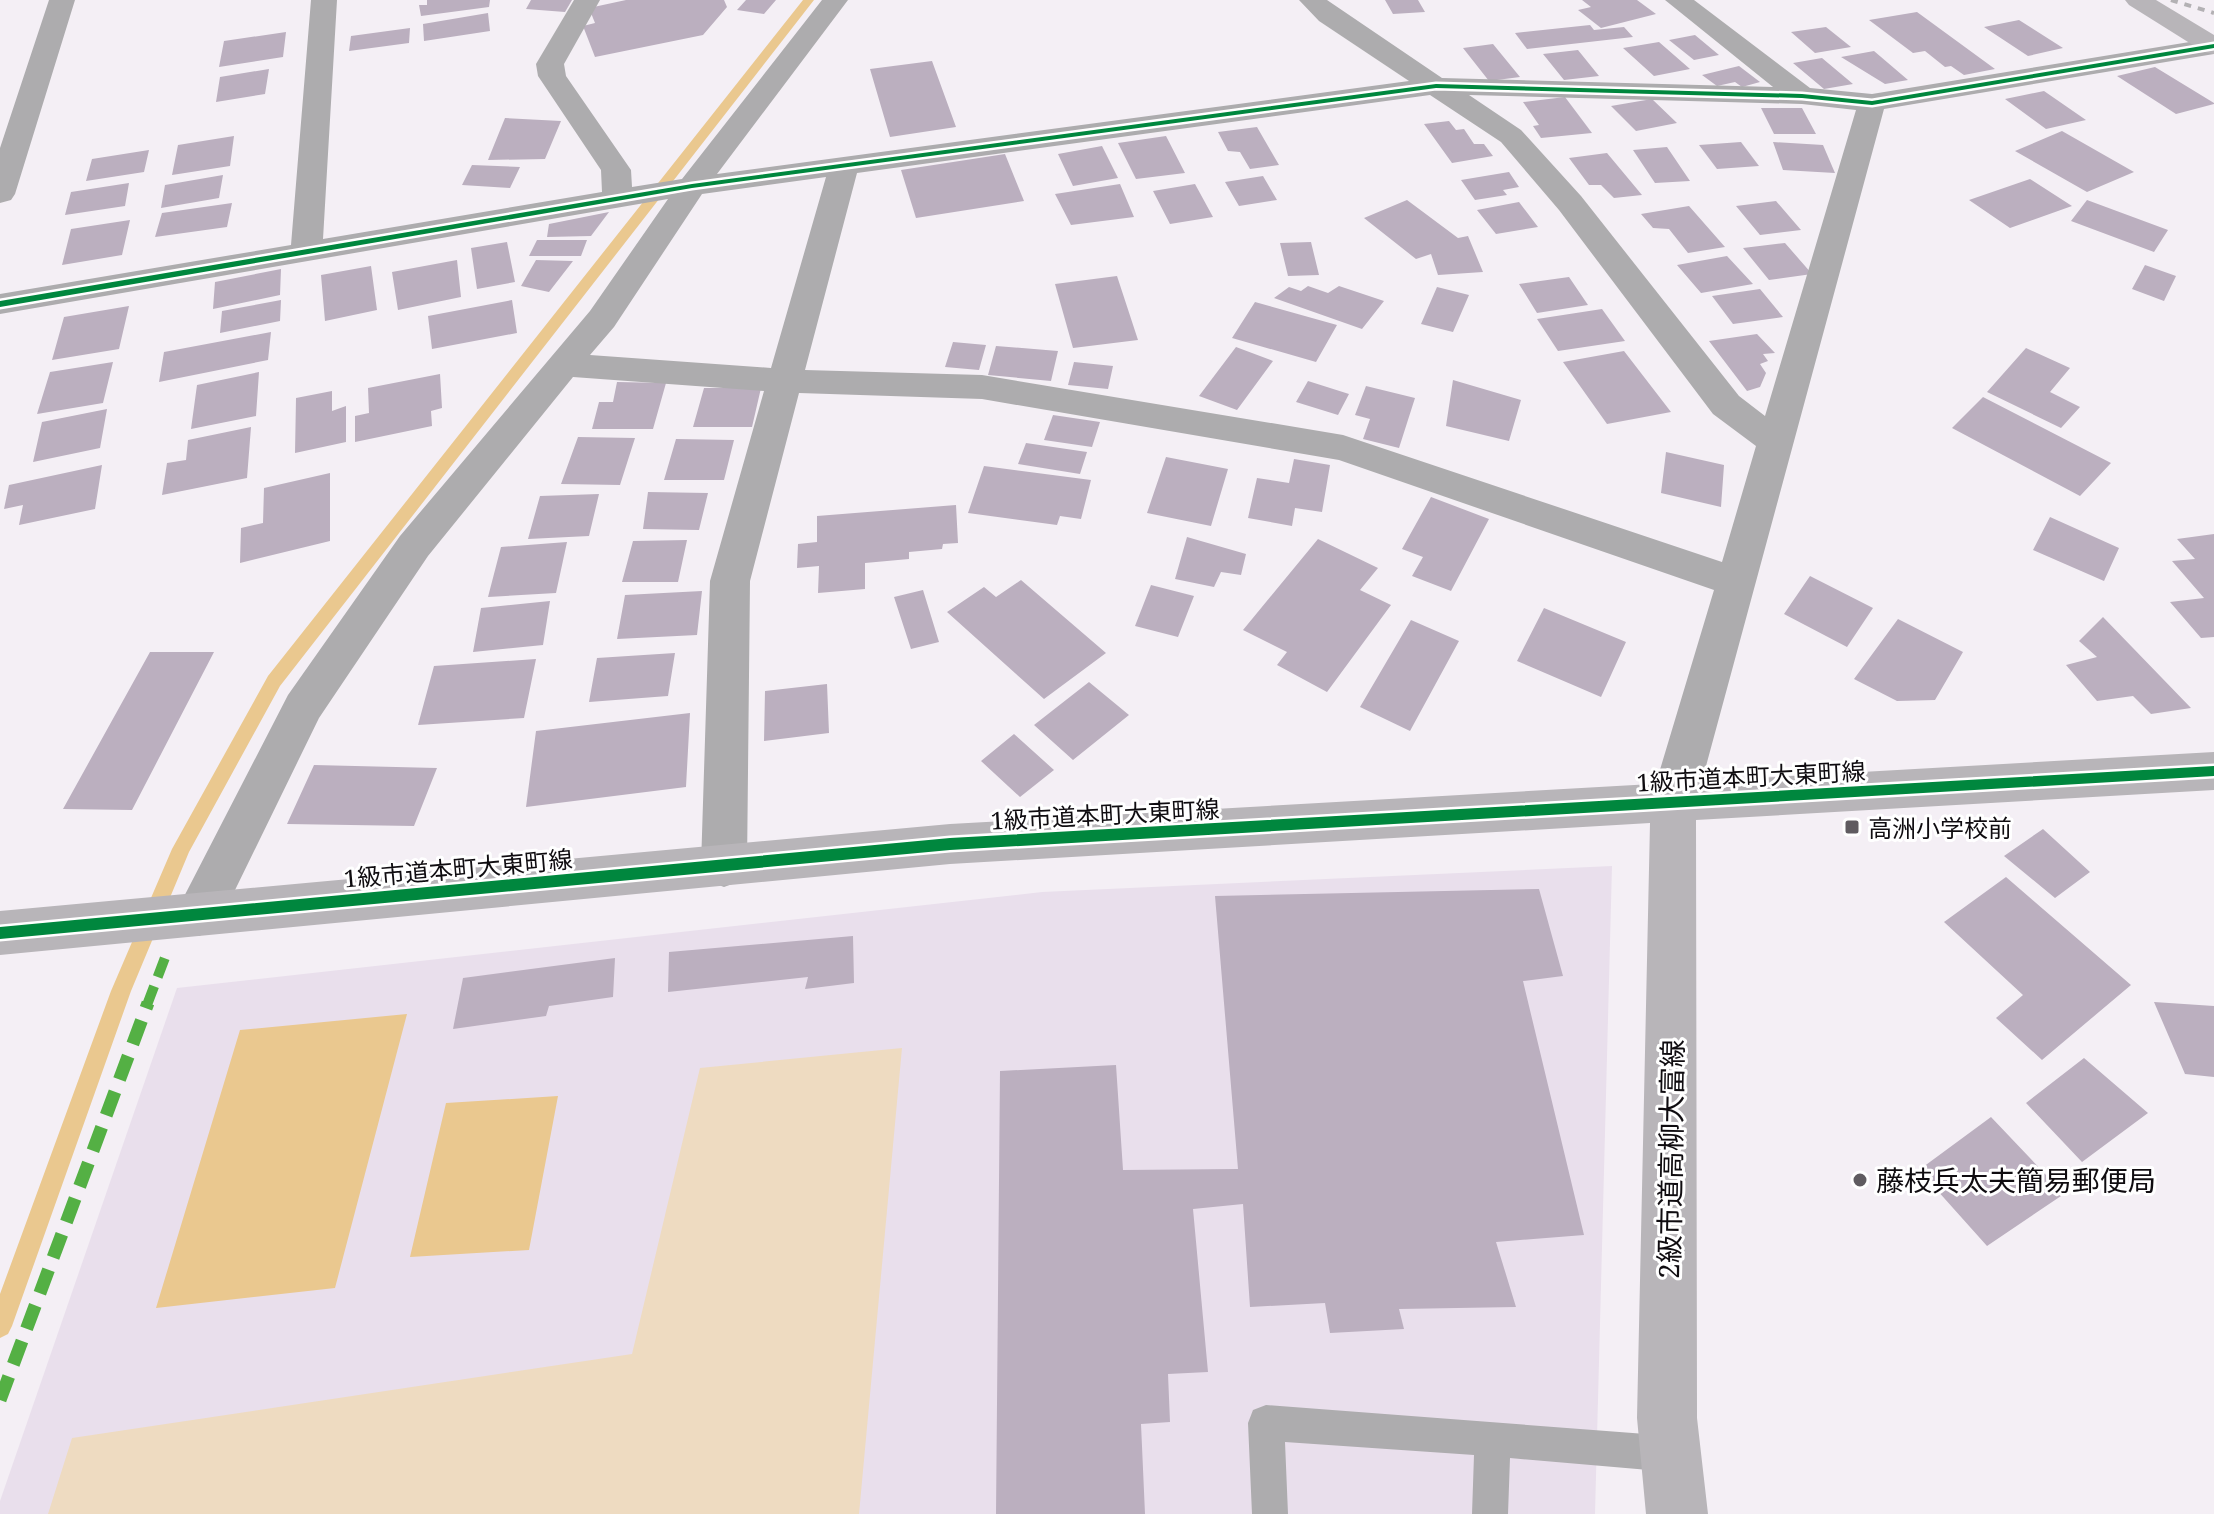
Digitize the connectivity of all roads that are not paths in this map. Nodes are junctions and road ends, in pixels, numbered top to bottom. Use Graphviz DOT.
graph roads {
  1 [pos="62,0"];
  2 [pos="324,0"];
  3 [pos="587,0"];
  4 [pos="835,0"];
  5 [pos="1312,0"];
  6 [pos="1678,0"];
  7 [pos="2138,0"];
  8 [pos="2214,46"];
  9 [pos="1436,86"];
  10 [pos="1802,96"];
  11 [pos="1872,103"];
  12 [pos="844,166"];
  13 [pos="692,186"];
  14 [pos="0,194"];
  15 [pos="618,198"];
  16 [pos="306,250"];
  17 [pos="0,304"];
  18 [pos="564,365"];
  19 [pos="783,381"];
  20 [pos="1776,442"];
  21 [pos="1736,582"];
  22 [pos="2214,771"];
  23 [pos="1673,803"];
  24 [pos="724,866"];
  25 [pos="199,914"];
  26 [pos="0,933"];
  27 [pos="1493,1439"];
  28 [pos="1672,1454"];
  29 [pos="1270,1514"];
  30 [pos="1490,1514"];
  31 [pos="1677,1514"];
  1 -- 14 [label="street"];
  2 -- 16 [label="street"];
  3 -- 15 [label="street"];
  4 -- 13 [label="street"];
  5 -- 9 [label="street"];
  6 -- 10 [label="street"];
  7 -- 8 [label="street"];
  8 -- 11 [label="street"];
  9 -- 10 [label="street"];
  9 -- 12 [label="street"];
  9 -- 20 [label="street"];
  10 -- 11 [label="street"];
  11 -- 20 [label="street"];
  12 -- 13 [label="street"];
  12 -- 19 [label="street"];
  13 -- 15 [label="street"];
  13 -- 18 [label="street"];
  15 -- 16 [label="street"];
  16 -- 17 [label="street"];
  18 -- 19 [label="street"];
  18 -- 25 [label="street"];
  19 -- 21 [label="street"];
  19 -- 24 [label="street"];
  20 -- 21 [label="street"];
  21 -- 23 [label="street"];
  22 -- 23 [label="street, 1級市道本町大東町線"];
  23 -- 24 [label="street, 1級市道本町大東町線"];
  23 -- 28 [label="street, 2級市道高柳大富線"];
  24 -- 25 [label="street, 1級市道本町大東町線"];
  25 -- 26 [label="street, 1級市道本町大東町線"];
  27 -- 28 [label="lane"];
  27 -- 29 [label="lane"];
  27 -- 30 [label="lane"];
  28 -- 31 [label="street, 2級市道高柳大富線"];
}
